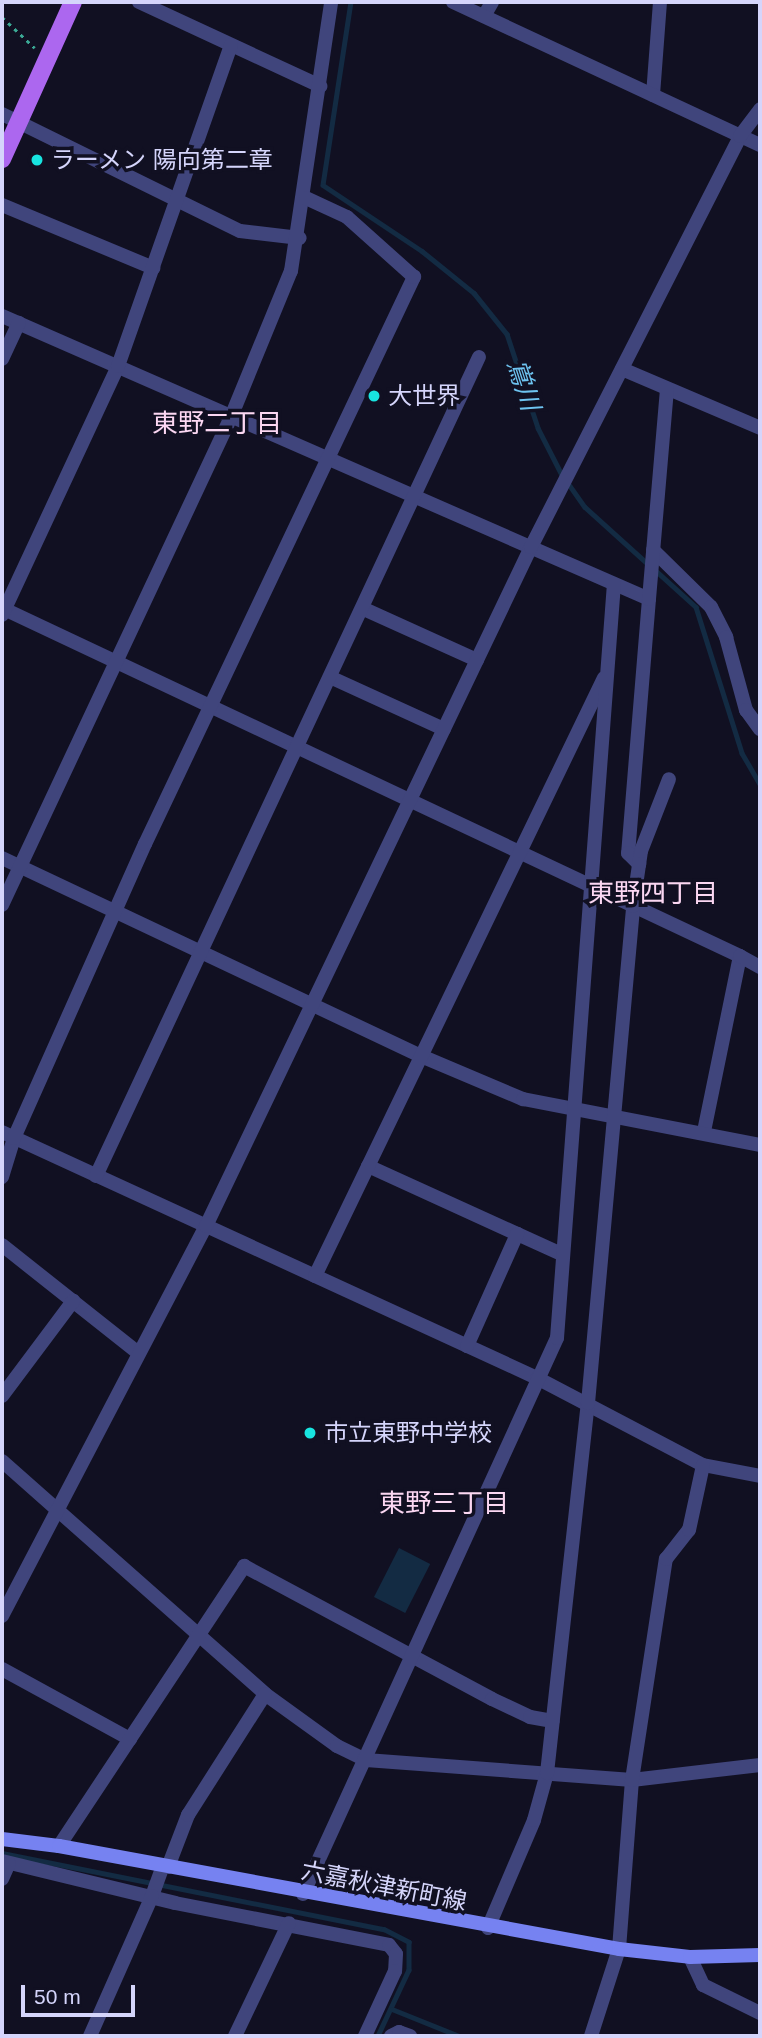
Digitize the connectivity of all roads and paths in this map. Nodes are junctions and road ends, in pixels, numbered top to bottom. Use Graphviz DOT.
graph roads {
  1 [pos="73,2"];
  2 [pos="139,2"];
  3 [pos="331,2"];
  4 [pos="453,2"];
  5 [pos="492,2"];
  6 [pos="660,2"];
  7 [pos="484,16"];
  8 [pos="2,17"];
  9 [pos="231,45"];
  10 [pos="47,60"];
  11 [pos="320,86"];
  12 [pos="653,95"];
  13 [pos="760,109"];
  14 [pos="10,119"];
  15 [pos="740,136"];
  16 [pos="760,145"];
  17 [pos="2,159"];
  18 [pos="306,198"];
  19 [pos="176,202"];
  20 [pos="2,205"];
  21 [pos="300,238"];
  22 [pos="153,268"];
  23 [pos="2,316"];
  24 [pos="19,323"];
  25 [pos="480,357"];
  26 [pos="2,359"];
  27 [pos="118,366"];
  28 [pos="622,369"];
  29 [pos="667,389"];
  30 [pos="231,417"];
  31 [pos="760,428"];
  32 [pos="327,458"];
  33 [pos="417,498"];
  34 [pos="531,547"];
  35 [pos="653,550"];
  36 [pos="614,584"];
  37 [pos="649,599"];
  38 [pos="365,609"];
  39 [pos="3,611"];
  40 [pos="477,660"];
  41 [pos="116,663"];
  42 [pos="608,668"];
  43 [pos="332,678"];
  44 [pos="211,707"];
  45 [pos="444,729"];
  46 [pos="760,729"];
  47 [pos="299,748"];
  48 [pos="669,779"];
  49 [pos="410,800"];
  50 [pos="521,852"];
  51 [pos="2,858"];
  52 [pos="639,864"];
  53 [pos="20,866"];
  54 [pos="591,886"];
  55 [pos="2,905"];
  56 [pos="633,906"];
  57 [pos="115,913"];
  58 [pos="201,952"];
  59 [pos="740,956"];
  60 [pos="760,967"];
  61 [pos="311,1003"];
  62 [pos="421,1056"];
  63 [pos="574,1108"];
  64 [pos="615,1114"];
  65 [pos="704,1131"];
  66 [pos="8,1135"];
  67 [pos="760,1145"];
  68 [pos="368,1166"];
  69 [pos="96,1176"];
  70 [pos="2,1177"];
  71 [pos="206,1226"];
  72 [pos="517,1234"];
  73 [pos="2,1245"];
  74 [pos="563,1255"];
  75 [pos="315,1276"];
  76 [pos="73,1301"];
  77 [pos="467,1346"];
  78 [pos="137,1352"];
  79 [pos="537,1378"];
  80 [pos="2,1396"];
  81 [pos="588,1403"];
  82 [pos="2,1461"];
  83 [pos="703,1465"];
  84 [pos="760,1476"];
  85 [pos="57,1511"];
  86 [pos="2,1616"];
  87 [pos="199,1636"];
  88 [pos="414,1655"];
  89 [pos="2,1669"];
  90 [pos="265,1694"];
  91 [pos="553,1721"];
  92 [pos="130,1739"];
  93 [pos="366,1760"];
  94 [pos="760,1765"];
  95 [pos="547,1773"];
  96 [pos="632,1780"];
  97 [pos="2,1839"];
  98 [pos="59,1846"];
  99 [pos="6,1862"];
  100 [pos="164,1870"];
  101 [pos="2,1879"];
  102 [pos="153,1894"];
  103 [pos="303,1894"];
  104 [pos="289,1923"];
  105 [pos="488,1928"];
  106 [pos="619,1949"];
  107 [pos="760,1955"];
  108 [pos="690,1957"];
  109 [pos="760,2013"];
  110 [pos="90,2036"];
  111 [pos="235,2036"];
  112 [pos="365,2036"];
  113 [pos="391,2036"];
  114 [pos="410,2036"];
  115 [pos="591,2036"];
  1 -- 10 [label="main road"];
  2 -- 9 [label="street"];
  3 -- 11 [label="street"];
  4 -- 7 [label="street"];
  5 -- 7 [label="street"];
  6 -- 12 [label="street"];
  7 -- 12 [label="street"];
  8 -- 10 [label="path"];
  9 -- 11 [label="street"];
  9 -- 19 [label="street"];
  10 -- 14 [label="main road"];
  11 -- 18 [label="street"];
  12 -- 15 [label="street"];
  13 -- 15 [label="street"];
  14 -- 17 [label="main road"];
  14 -- 19 [label="street"];
  15 -- 16 [label="street"];
  15 -- 28 [label="street"];
  18 -- 21 [label="street"];
  18 -- 32 [label="street"];
  19 -- 21 [label="street"];
  19 -- 22 [label="street"];
  20 -- 22 [label="street"];
  21 -- 30 [label="street"];
  22 -- 27 [label="street"];
  23 -- 24 [label="street"];
  24 -- 26 [label="street"];
  24 -- 27 [label="street"];
  25 -- 33 [label="street"];
  27 -- 30 [label="street"];
  27 -- 39 [label="street"];
  28 -- 29 [label="street"];
  28 -- 34 [label="street"];
  29 -- 31 [label="street"];
  29 -- 35 [label="street"];
  30 -- 32 [label="street"];
  30 -- 41 [label="street"];
  32 -- 33 [label="street"];
  32 -- 44 [label="street"];
  33 -- 34 [label="street"];
  33 -- 38 [label="street"];
  34 -- 36 [label="street"];
  34 -- 40 [label="street"];
  35 -- 37 [label="street"];
  35 -- 46 [label="street"];
  36 -- 37 [label="street"];
  36 -- 42 [label="street"];
  37 -- 52 [label="street"];
  38 -- 40 [label="street"];
  38 -- 43 [label="street"];
  39 -- 41 [label="street"];
  40 -- 45 [label="street"];
  41 -- 44 [label="street"];
  41 -- 53 [label="street"];
  42 -- 50 [label="street"];
  42 -- 54 [label="street"];
  43 -- 45 [label="street"];
  43 -- 47 [label="street"];
  44 -- 47 [label="street"];
  44 -- 57 [label="street"];
  45 -- 49 [label="street"];
  47 -- 49 [label="street"];
  47 -- 58 [label="street"];
  48 -- 52 [label="street"];
  49 -- 50 [label="street"];
  49 -- 61 [label="street"];
  50 -- 54 [label="street"];
  50 -- 62 [label="street"];
  51 -- 53 [label="street"];
  52 -- 56 [label="street"];
  53 -- 55 [label="street"];
  53 -- 57 [label="street"];
  54 -- 56 [label="street"];
  54 -- 63 [label="street"];
  56 -- 59 [label="street"];
  56 -- 64 [label="street"];
  57 -- 58 [label="street"];
  57 -- 66 [label="street"];
  58 -- 61 [label="street"];
  58 -- 69 [label="street"];
  59 -- 60 [label="street"];
  59 -- 65 [label="street"];
  61 -- 62 [label="street"];
  61 -- 71 [label="street"];
  62 -- 63 [label="street"];
  62 -- 68 [label="street"];
  63 -- 64 [label="street"];
  63 -- 74 [label="street"];
  64 -- 65 [label="street"];
  64 -- 81 [label="street"];
  65 -- 67 [label="street"];
  66 -- 69 [label="street"];
  66 -- 70 [label="street"];
  68 -- 72 [label="street"];
  68 -- 75 [label="street"];
  69 -- 71 [label="street"];
  71 -- 75 [label="street"];
  71 -- 78 [label="street"];
  72 -- 74 [label="street"];
  72 -- 77 [label="street"];
  73 -- 76 [label="street"];
  74 -- 79 [label="street"];
  75 -- 77 [label="street"];
  76 -- 78 [label="street"];
  76 -- 80 [label="street"];
  77 -- 79 [label="street"];
  78 -- 85 [label="street"];
  79 -- 81 [label="street"];
  79 -- 88 [label="street"];
  81 -- 83 [label="street"];
  81 -- 91 [label="street"];
  82 -- 85 [label="street"];
  83 -- 84 [label="street"];
  83 -- 96 [label="street"];
  85 -- 86 [label="street"];
  85 -- 87 [label="street"];
  87 -- 88 [label="street"];
  87 -- 90 [label="street"];
  87 -- 92 [label="street"];
  88 -- 91 [label="street"];
  88 -- 93 [label="street"];
  89 -- 92 [label="street"];
  90 -- 93 [label="street"];
  90 -- 100 [label="street"];
  91 -- 95 [label="street"];
  92 -- 98 [label="street"];
  93 -- 95 [label="street"];
  93 -- 103 [label="street"];
  94 -- 96 [label="street"];
  95 -- 96 [label="street"];
  95 -- 105 [label="street"];
  96 -- 106 [label="street"];
  97 -- 98 [label="main road, 六嘉秋津新町線"];
  98 -- 100 [label="main road, 六嘉秋津新町線"];
  99 -- 101 [label="street"];
  99 -- 102 [label="street"];
  100 -- 102 [label="street"];
  100 -- 103 [label="main road, 六嘉秋津新町線"];
  102 -- 104 [label="street"];
  102 -- 110 [label="street"];
  103 -- 105 [label="main road, 六嘉秋津新町線"];
  104 -- 111 [label="street"];
  104 -- 112 [label="street"];
  105 -- 106 [label="main road, 六嘉秋津新町線"];
  106 -- 108 [label="main road, 六嘉秋津新町線"];
  106 -- 115 [label="street"];
  107 -- 108 [label="main road, 六嘉秋津新町線"];
  108 -- 109 [label="street"];
  113 -- 114 [label="street"];
}
